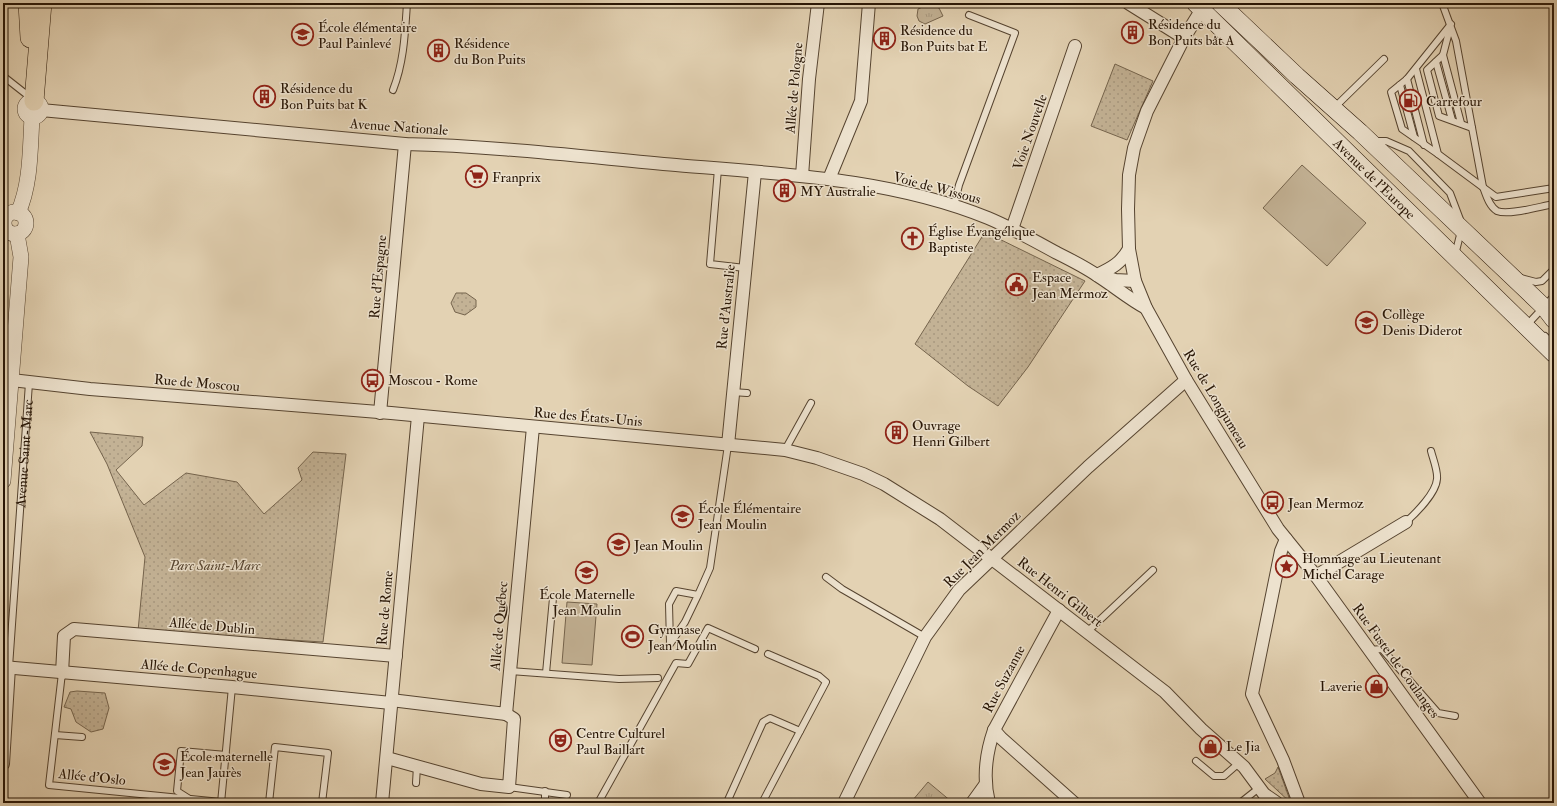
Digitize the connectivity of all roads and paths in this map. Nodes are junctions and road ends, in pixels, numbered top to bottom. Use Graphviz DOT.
graph roads {
  1 [pos="28,3"];
  2 [pos="42,3"];
  3 [pos="55,3"];
  4 [pos="407,3"];
  5 [pos="818,3"];
  6 [pos="869,3"];
  7 [pos="1128,3"];
  8 [pos="1220,3"];
  9 [pos="1442,3"];
  10 [pos="1199,6"];
  11 [pos="969,15"];
  12 [pos="1451,24"];
  13 [pos="1184,38"];
  14 [pos="1075,46"];
  15 [pos="1443,55"];
  16 [pos="1384,59"];
  17 [pos="1436,62"];
  18 [pos="37,66"];
  19 [pos="1416,69"];
  20 [pos="3,76"];
  21 [pos="1408,79"];
  22 [pos="1400,85"];
  23 [pos="393,90"];
  24 [pos="36,109"];
  25 [pos="1335,109"];
  26 [pos="1452,120"];
  27 [pos="1461,123"];
  28 [pos="1472,128"];
  29 [pos="1414,137"];
  30 [pos="405,144"];
  31 [pos="1424,145"];
  32 [pos="1438,154"];
  33 [pos="718,169"];
  34 [pos="755,172"];
  35 [pos="802,176"];
  36 [pos="829,179"];
  37 [pos="1483,187"];
  38 [pos="1554,188"];
  39 [pos="1554,204"];
  40 [pos="954,206"];
  41 [pos="18,213"];
  42 [pos="1460,221"];
  43 [pos="4,223"];
  44 [pos="1012,229"];
  45 [pos="17,234"];
  46 [pos="1129,249"];
  47 [pos="1455,258"];
  48 [pos="745,268"];
  49 [pos="1554,269"];
  50 [pos="1097,275"];
  51 [pos="1512,277"];
  52 [pos="1135,281"];
  53 [pos="1146,308"];
  54 [pos="1551,308"];
  55 [pos="1528,324"];
  56 [pos="1554,335"];
  57 [pos="1554,354"];
  58 [pos="7,380"];
  59 [pos="1186,380"];
  60 [pos="30,383"];
  61 [pos="732,392"];
  62 [pos="748,393"];
  63 [pos="811,403"];
  64 [pos="380,412"];
  65 [pos="418,416"];
  66 [pos="533,427"];
  67 [pos="728,445"];
  68 [pos="789,451"];
  69 [pos="1431,451"];
  70 [pos="3,481"];
  71 [pos="1406,522"];
  72 [pos="1286,539"];
  73 [pos="992,558"];
  74 [pos="1153,570"];
  75 [pos="1316,576"];
  76 [pos="826,577"];
  77 [pos="698,595"];
  78 [pos="553,598"];
  79 [pos="1059,610"];
  80 [pos="1087,632"];
  81 [pos="925,637"];
  82 [pos="755,649"];
  83 [pos="1369,650"];
  84 [pos="768,654"];
  85 [pos="396,656"];
  86 [pos="6,667"];
  87 [pos="510,670"];
  88 [pos="62,673"];
  89 [pos="546,673"];
  90 [pos="658,678"];
  91 [pos="232,687"];
  92 [pos="391,701"];
  93 [pos="506,714"];
  94 [pos="1454,716"];
  95 [pos="994,730"];
  96 [pos="800,731"];
  97 [pos="55,735"];
  98 [pos="82,737"];
  99 [pos="226,755"];
  100 [pos="388,758"];
  101 [pos="1196,761"];
  102 [pos="1239,763"];
  103 [pos="3,764"];
  104 [pos="417,766"];
  105 [pos="416,783"];
  106 [pos="509,788"];
  107 [pos="1259,788"];
  108 [pos="545,791"];
  109 [pos="567,795"];
  110 [pos="989,796"];
  111 [pos="189,799"];
  112 [pos="221,803"];
  113 [pos="269,803"];
  114 [pos="322,803"];
  115 [pos="382,803"];
  116 [pos="545,803"];
  117 [pos="598,803"];
  118 [pos="729,803"];
  119 [pos="762,803"];
  120 [pos="844,803"];
  121 [pos="972,803"];
  122 [pos="1074,803"];
  123 [pos="1240,803"];
  124 [pos="1277,803"];
  125 [pos="1299,803"];
  126 [pos="1480,803"];
  1 -- 18 [label="main road"];
  2 -- 18 [label="main road"];
  3 -- 18 [label="main road"];
  4 -- 23 [label="lane"];
  5 -- 35 [label="street, Allée de Pologne"];
  6 -- 36 [label="street"];
  7 -- 13 [label="street"];
  8 -- 25 [label="main road, Avenue de l'Europe"];
  9 -- 12 [label="lane"];
  10 -- 13 [label="street, Rue de Longjumeau"];
  10 -- 47 [label="main road, Avenue de l'Europe"];
  11 -- 40 [label="lane"];
  12 -- 15 [label="lane"];
  12 -- 19 [label="lane"];
  12 -- 28 [label="lane"];
  13 -- 46 [label="street, Rue de Longjumeau"];
  14 -- 44 [label="street, Voie Nouvelle"];
  15 -- 17 [label="lane"];
  15 -- 27 [label="lane"];
  16 -- 25 [label="lane"];
  17 -- 26 [label="lane"];
  17 -- 26 [label="lane"];
  18 -- 24 [label="main road"];
  19 -- 21 [label="lane"];
  19 -- 32 [label="lane"];
  20 -- 24 [label="lane"];
  21 -- 22 [label="lane"];
  21 -- 31 [label="lane"];
  22 -- 29 [label="lane"];
  22 -- 29 [label="lane"];
  24 -- 30 [label="street, Avenue Nationale"];
  24 -- 41 [label="street"];
  25 -- 42 [label="main road, Avenue de l'Europe"];
  26 -- 27 [label="lane"];
  27 -- 28 [label="lane"];
  28 -- 37 [label="lane"];
  29 -- 31 [label="lane"];
  30 -- 33 [label="street, Avenue Nationale"];
  30 -- 64 [label="street, Rue d'Espagne"];
  31 -- 32 [label="lane"];
  32 -- 37 [label="lane"];
  33 -- 34 [label="street, Avenue Nationale"];
  33 -- 48 [label="lane"];
  34 -- 35 [label="street, Voie de Wissous"];
  34 -- 48 [label="street, Rue d'Australie"];
  35 -- 36 [label="street, Voie de Wissous"];
  36 -- 40 [label="street, Voie de Wissous"];
  37 -- 38 [label="lane"];
  37 -- 39 [label="lane"];
  40 -- 44 [label="street, Voie de Wissous"];
  41 -- 43 [label="street"];
  41 -- 45 [label="street"];
  42 -- 47 [label="lane"];
  42 -- 51 [label="main road, Avenue de l'Europe"];
  43 -- 45 [label="street"];
  44 -- 50 [label="street, Voie de Wissous"];
  45 -- 58 [label="street, Avenue Saint-Marc"];
  46 -- 50 [label="street"];
  46 -- 52 [label="street, Rue de Longjumeau"];
  47 -- 55 [label="main road, Avenue de l'Europe"];
  48 -- 61 [label="street, Rue d'Australie"];
  49 -- 51 [label="lane"];
  50 -- 52 [label="street, Voie de Wissous"];
  50 -- 53 [label="street, Voie de Wissous"];
  51 -- 54 [label="main road, Avenue de l'Europe"];
  52 -- 53 [label="street, Rue de Longjumeau"];
  53 -- 59 [label="street, Rue de Longjumeau"];
  54 -- 55 [label="lane"];
  55 -- 56 [label="lane"];
  55 -- 57 [label="main road, Avenue de l'Europe"];
  58 -- 60 [label="street, Rue de Moscou"];
  58 -- 70 [label="street, Avenue Saint-Marc"];
  59 -- 72 [label="street, Rue de Longjumeau"];
  59 -- 73 [label="street, Rue Jean Mermoz"];
  60 -- 64 [label="street, Rue de Moscou"];
  60 -- 86 [label="lane, Avenue Saint-Marc"];
  61 -- 62 [label="lane"];
  61 -- 67 [label="street, Rue d'Australie"];
  63 -- 68 [label="lane"];
  64 -- 65 [label="street, Rue des États-Unis"];
  65 -- 66 [label="street, Rue des États-Unis"];
  65 -- 85 [label="street, Rue de Rome"];
  66 -- 67 [label="street, Rue des États-Unis"];
  66 -- 87 [label="street, Allée de Québec"];
  67 -- 68 [label="street, Rue des États-Unis"];
  67 -- 77 [label="lane"];
  68 -- 73 [label="street, Rue Henri Gilbert"];
  69 -- 71 [label="lane"];
  71 -- 75 [label="street"];
  72 -- 75 [label="street, Rue Fustel de Coulanges"];
  72 -- 125 [label="street"];
  73 -- 79 [label="street, Rue Henri Gilbert"];
  73 -- 81 [label="street, Rue Jean Mermoz"];
  74 -- 80 [label="lane"];
  75 -- 83 [label="street, Rue Fustel de Coulanges"];
  76 -- 81 [label="lane"];
  77 -- 77 [label="lane"];
  78 -- 89 [label="lane"];
  79 -- 80 [label="street, Rue Henri Gilbert"];
  79 -- 95 [label="street, Rue Suzanne"];
  80 -- 102 [label="street, Rue Henri Gilbert"];
  81 -- 120 [label="street, Rue Jean Mermoz"];
  82 -- 117 [label="lane"];
  83 -- 94 [label="lane"];
  83 -- 126 [label="street, Rue Fustel de Coulanges"];
  84 -- 96 [label="lane"];
  85 -- 88 [label="street, Allée de Dublin"];
  85 -- 92 [label="street, Rue de Rome"];
  86 -- 88 [label="street, Allée de Copenhague"];
  86 -- 103 [label="street, Avenue Saint-Marc"];
  87 -- 89 [label="lane"];
  87 -- 93 [label="street, Allée de Québec"];
  88 -- 91 [label="street, Allée de Copenhague"];
  88 -- 97 [label="lane, Allée d'Oslo"];
  89 -- 90 [label="lane"];
  91 -- 92 [label="street, Allée de Copenhague"];
  91 -- 99 [label="lane"];
  92 -- 93 [label="street"];
  92 -- 100 [label="street, Rue de Rome"];
  93 -- 106 [label="street"];
  95 -- 110 [label="street"];
  95 -- 122 [label="street, Rue Suzanne"];
  96 -- 118 [label="lane"];
  96 -- 119 [label="lane"];
  97 -- 98 [label="lane"];
  97 -- 111 [label="lane, Allée d'Oslo"];
  99 -- 111 [label="lane"];
  99 -- 112 [label="lane"];
  100 -- 104 [label="street"];
  100 -- 115 [label="street, Rue de Rome"];
  101 -- 102 [label="lane"];
  102 -- 107 [label="street, Rue Henri Gilbert"];
  104 -- 105 [label="lane"];
  104 -- 106 [label="street"];
  106 -- 108 [label="lane"];
  107 -- 123 [label="lane"];
  107 -- 124 [label="street, Rue Henri Gilbert"];
  108 -- 109 [label="lane"];
  108 -- 116 [label="lane"];
  110 -- 121 [label="street"];
  111 -- 112 [label="lane, Allée d'Oslo"];
  113 -- 114 [label="lane"];
}
